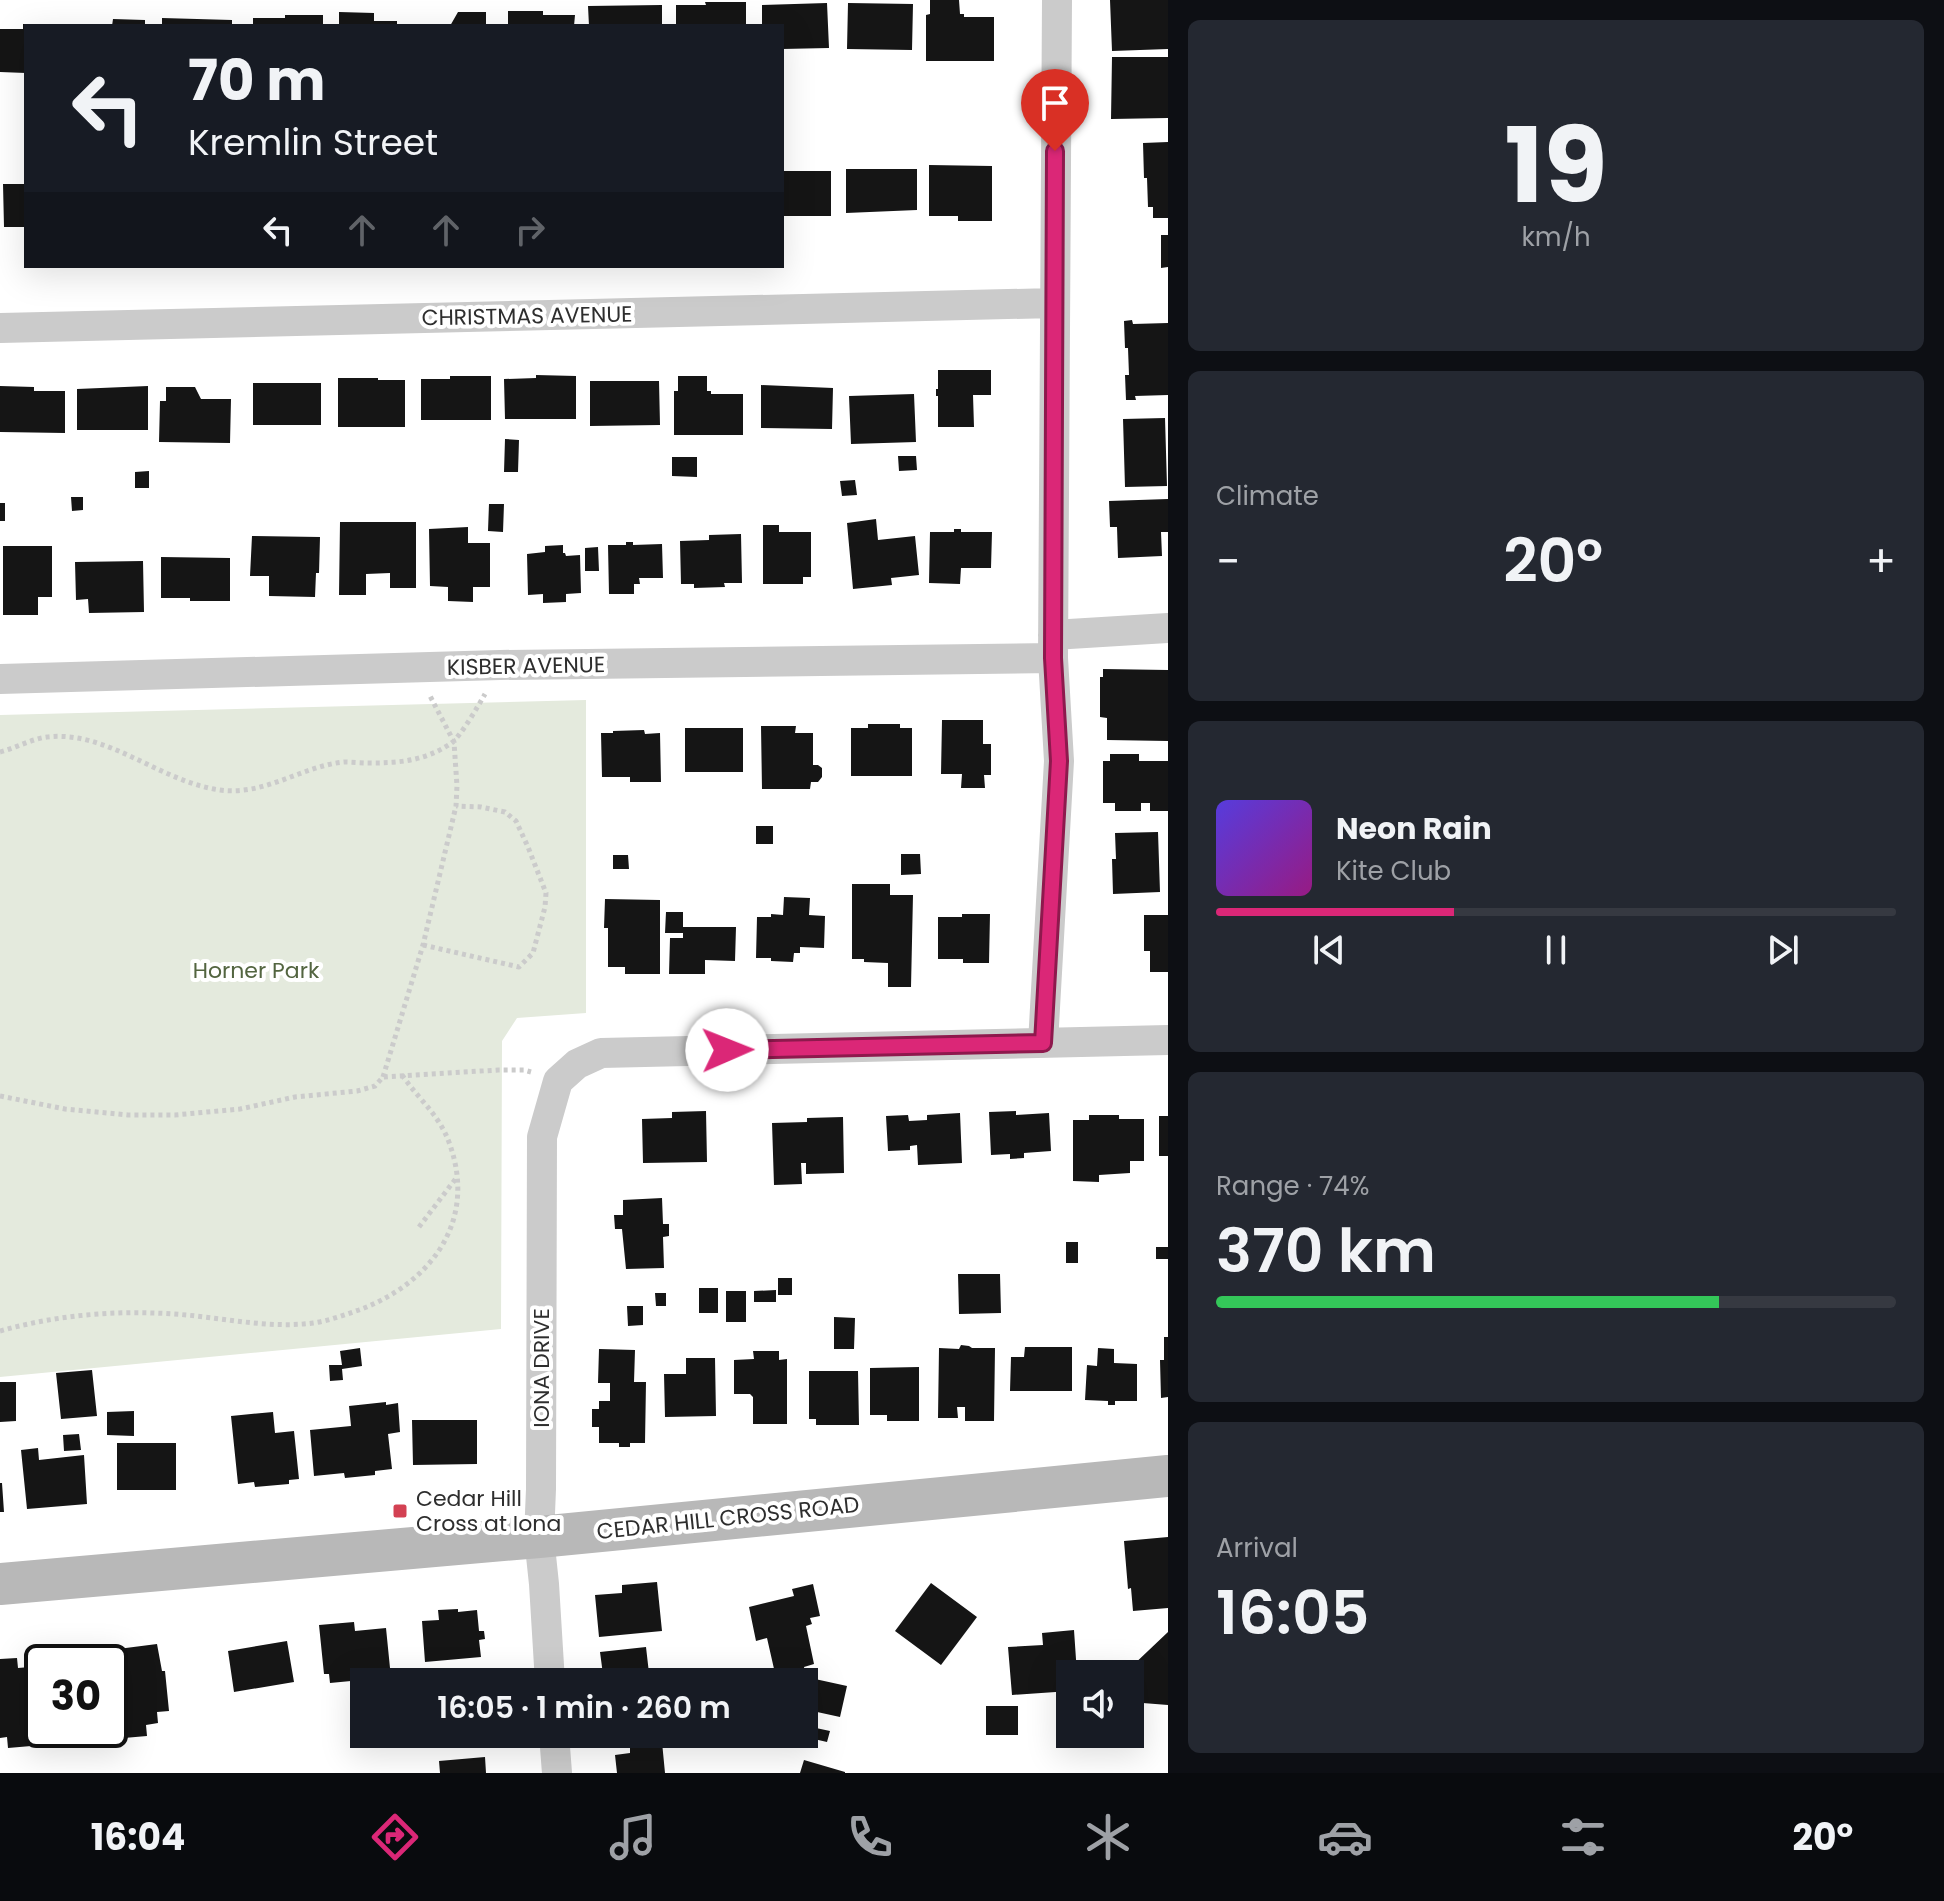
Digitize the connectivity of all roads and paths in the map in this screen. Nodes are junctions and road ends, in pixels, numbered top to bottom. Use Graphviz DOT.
graph roads {
  1 [pos="1057,0"];
  2 [pos="1054,303"];
  3 [pos="0,328"];
  4 [pos="1168,628"];
  5 [pos="1053,646"];
  6 [pos="500,665"];
  7 [pos="415,669"];
  8 [pos="0,679"];
  9 [pos="454,742"];
  10 [pos="0,752"];
  11 [pos="456,806"];
  12 [pos="423,945"];
  13 [pos="1168,1040"];
  14 [pos="1043,1043"];
  15 [pos="568,1073"];
  16 [pos="402,1075"];
  17 [pos="383,1077"];
  18 [pos="0,1096"];
  19 [pos="458,1177"];
  20 [pos="419,1227"];
  21 [pos="0,1331"];
  22 [pos="1168,1476"];
  23 [pos="539,1537"];
  24 [pos="0,1584"];
  25 [pos="549,1668"];
  26 [pos="555,1748"];
  27 [pos="557,1773"];
  1 -- 2 [label="street"];
  2 -- 3 [label="street, CHRISTMAS AVENUE"];
  2 -- 5 [label="street"];
  4 -- 5 [label="street, KISBER AVENUE"];
  5 -- 6 [label="street, KISBER AVENUE"];
  5 -- 14 [label="street"];
  6 -- 7 [label="street, KISBER AVENUE"];
  6 -- 9 [label="path"];
  7 -- 8 [label="street, KISBER AVENUE"];
  7 -- 9 [label="path"];
  9 -- 10 [label="path"];
  9 -- 11 [label="path"];
  11 -- 12 [label="path"];
  11 -- 12 [label="path"];
  12 -- 17 [label="path"];
  13 -- 14 [label="street"];
  14 -- 15 [label="street"];
  15 -- 16 [label="path"];
  15 -- 23 [label="street, IONA DRIVE"];
  16 -- 17 [label="path"];
  16 -- 19 [label="path"];
  17 -- 18 [label="path"];
  19 -- 20 [label="path"];
  19 -- 21 [label="path"];
  22 -- 23 [label="main road, CEDAR HILL CROSS ROAD"];
  23 -- 24 [label="main road, CEDAR HILL CROSS ROAD"];
  23 -- 25 [label="street, IONA DRIVE"];
  26 -- 27 [label="street"];
}
